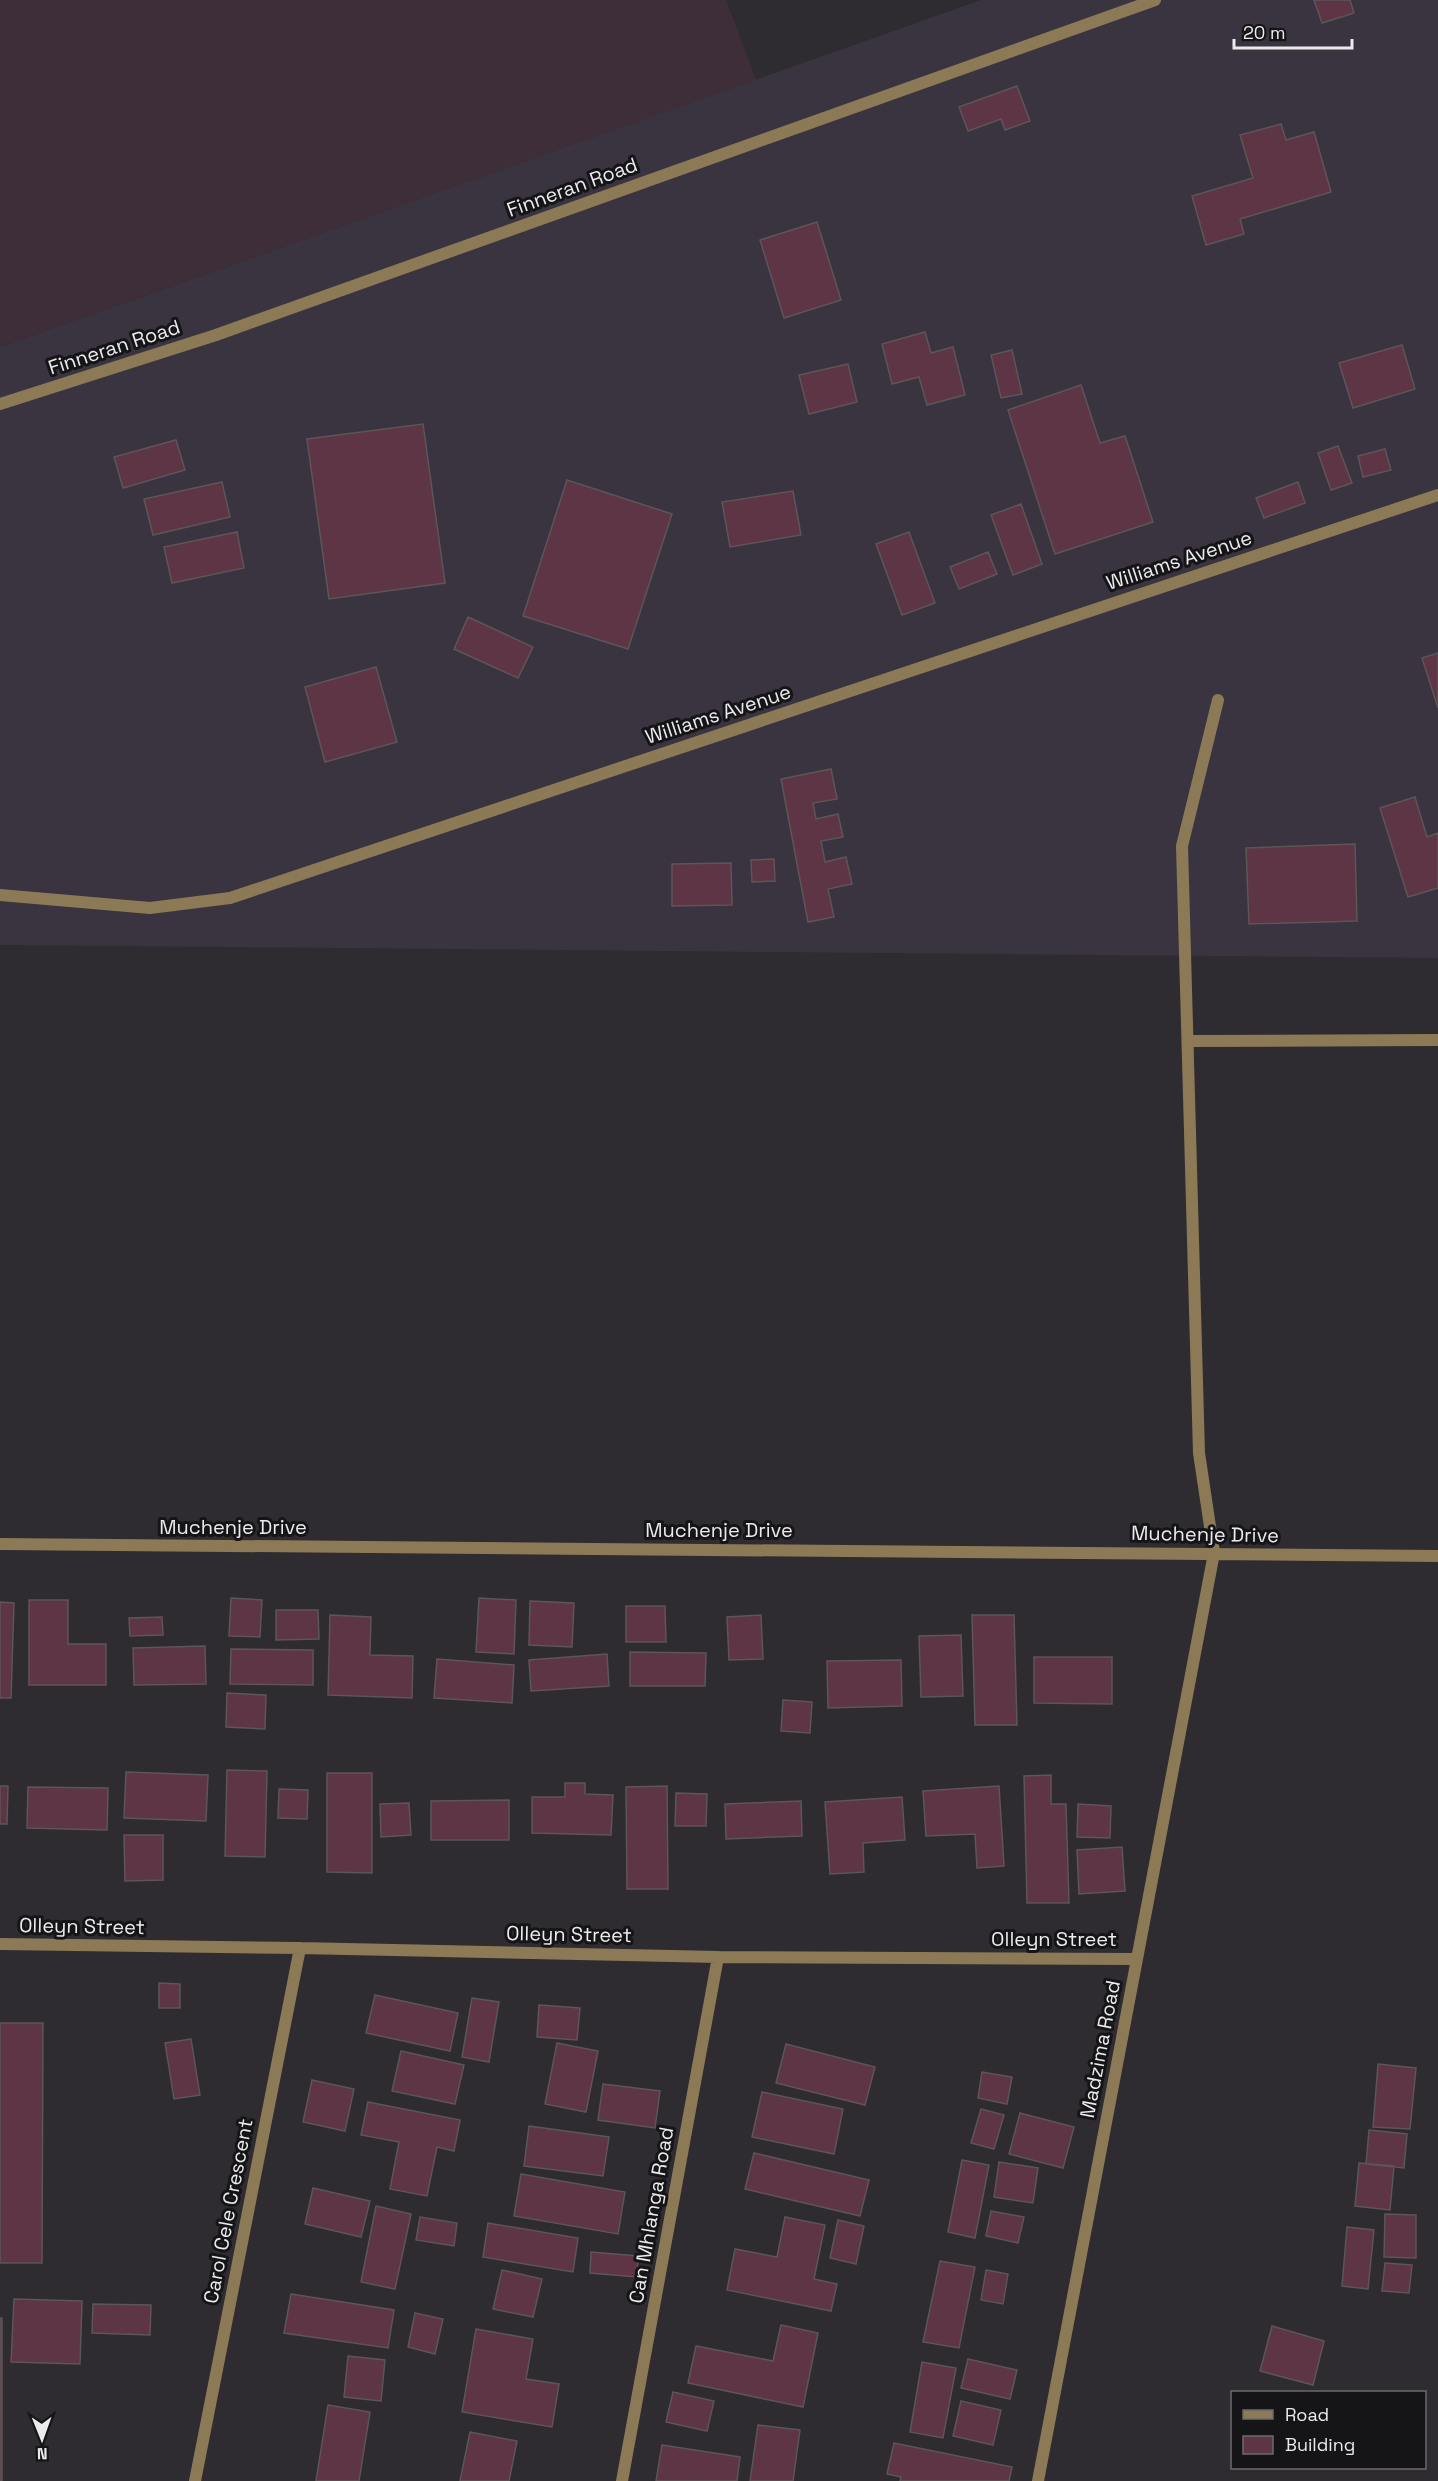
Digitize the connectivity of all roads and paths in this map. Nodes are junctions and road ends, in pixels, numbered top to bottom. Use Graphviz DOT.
graph roads {
  1 [pos="1155,0"];
  2 [pos="0,404"];
  3 [pos="1438,495"];
  4 [pos="1218,700"];
  5 [pos="0,895"];
  6 [pos="1438,1040"];
  7 [pos="1188,1041"];
  8 [pos="0,1544"];
  9 [pos="1214,1553"];
  10 [pos="1438,1556"];
  11 [pos="0,1944"];
  12 [pos="300,1948"];
  13 [pos="718,1957"];
  14 [pos="1136,1959"];
  15 [pos="195,2481"];
  16 [pos="622,2481"];
  17 [pos="1038,2481"];
  1 -- 2 [label="street, Finneran Road"];
  3 -- 5 [label="street, Williams Avenue"];
  4 -- 7 [label="street, Madzima Road"];
  6 -- 7 [label="street"];
  7 -- 9 [label="street, Madzima Road"];
  8 -- 9 [label="street, Muchenje Drive"];
  9 -- 10 [label="street, Muchenje Drive"];
  9 -- 14 [label="street, Madzima Road"];
  11 -- 12 [label="street, Olleyn Street"];
  12 -- 13 [label="street, Olleyn Street"];
  12 -- 15 [label="street, Carol Cele Crescent"];
  13 -- 14 [label="street, Olleyn Street"];
  13 -- 16 [label="street, Can Mhlanga Road"];
  14 -- 17 [label="street, Madzima Road"];
}
